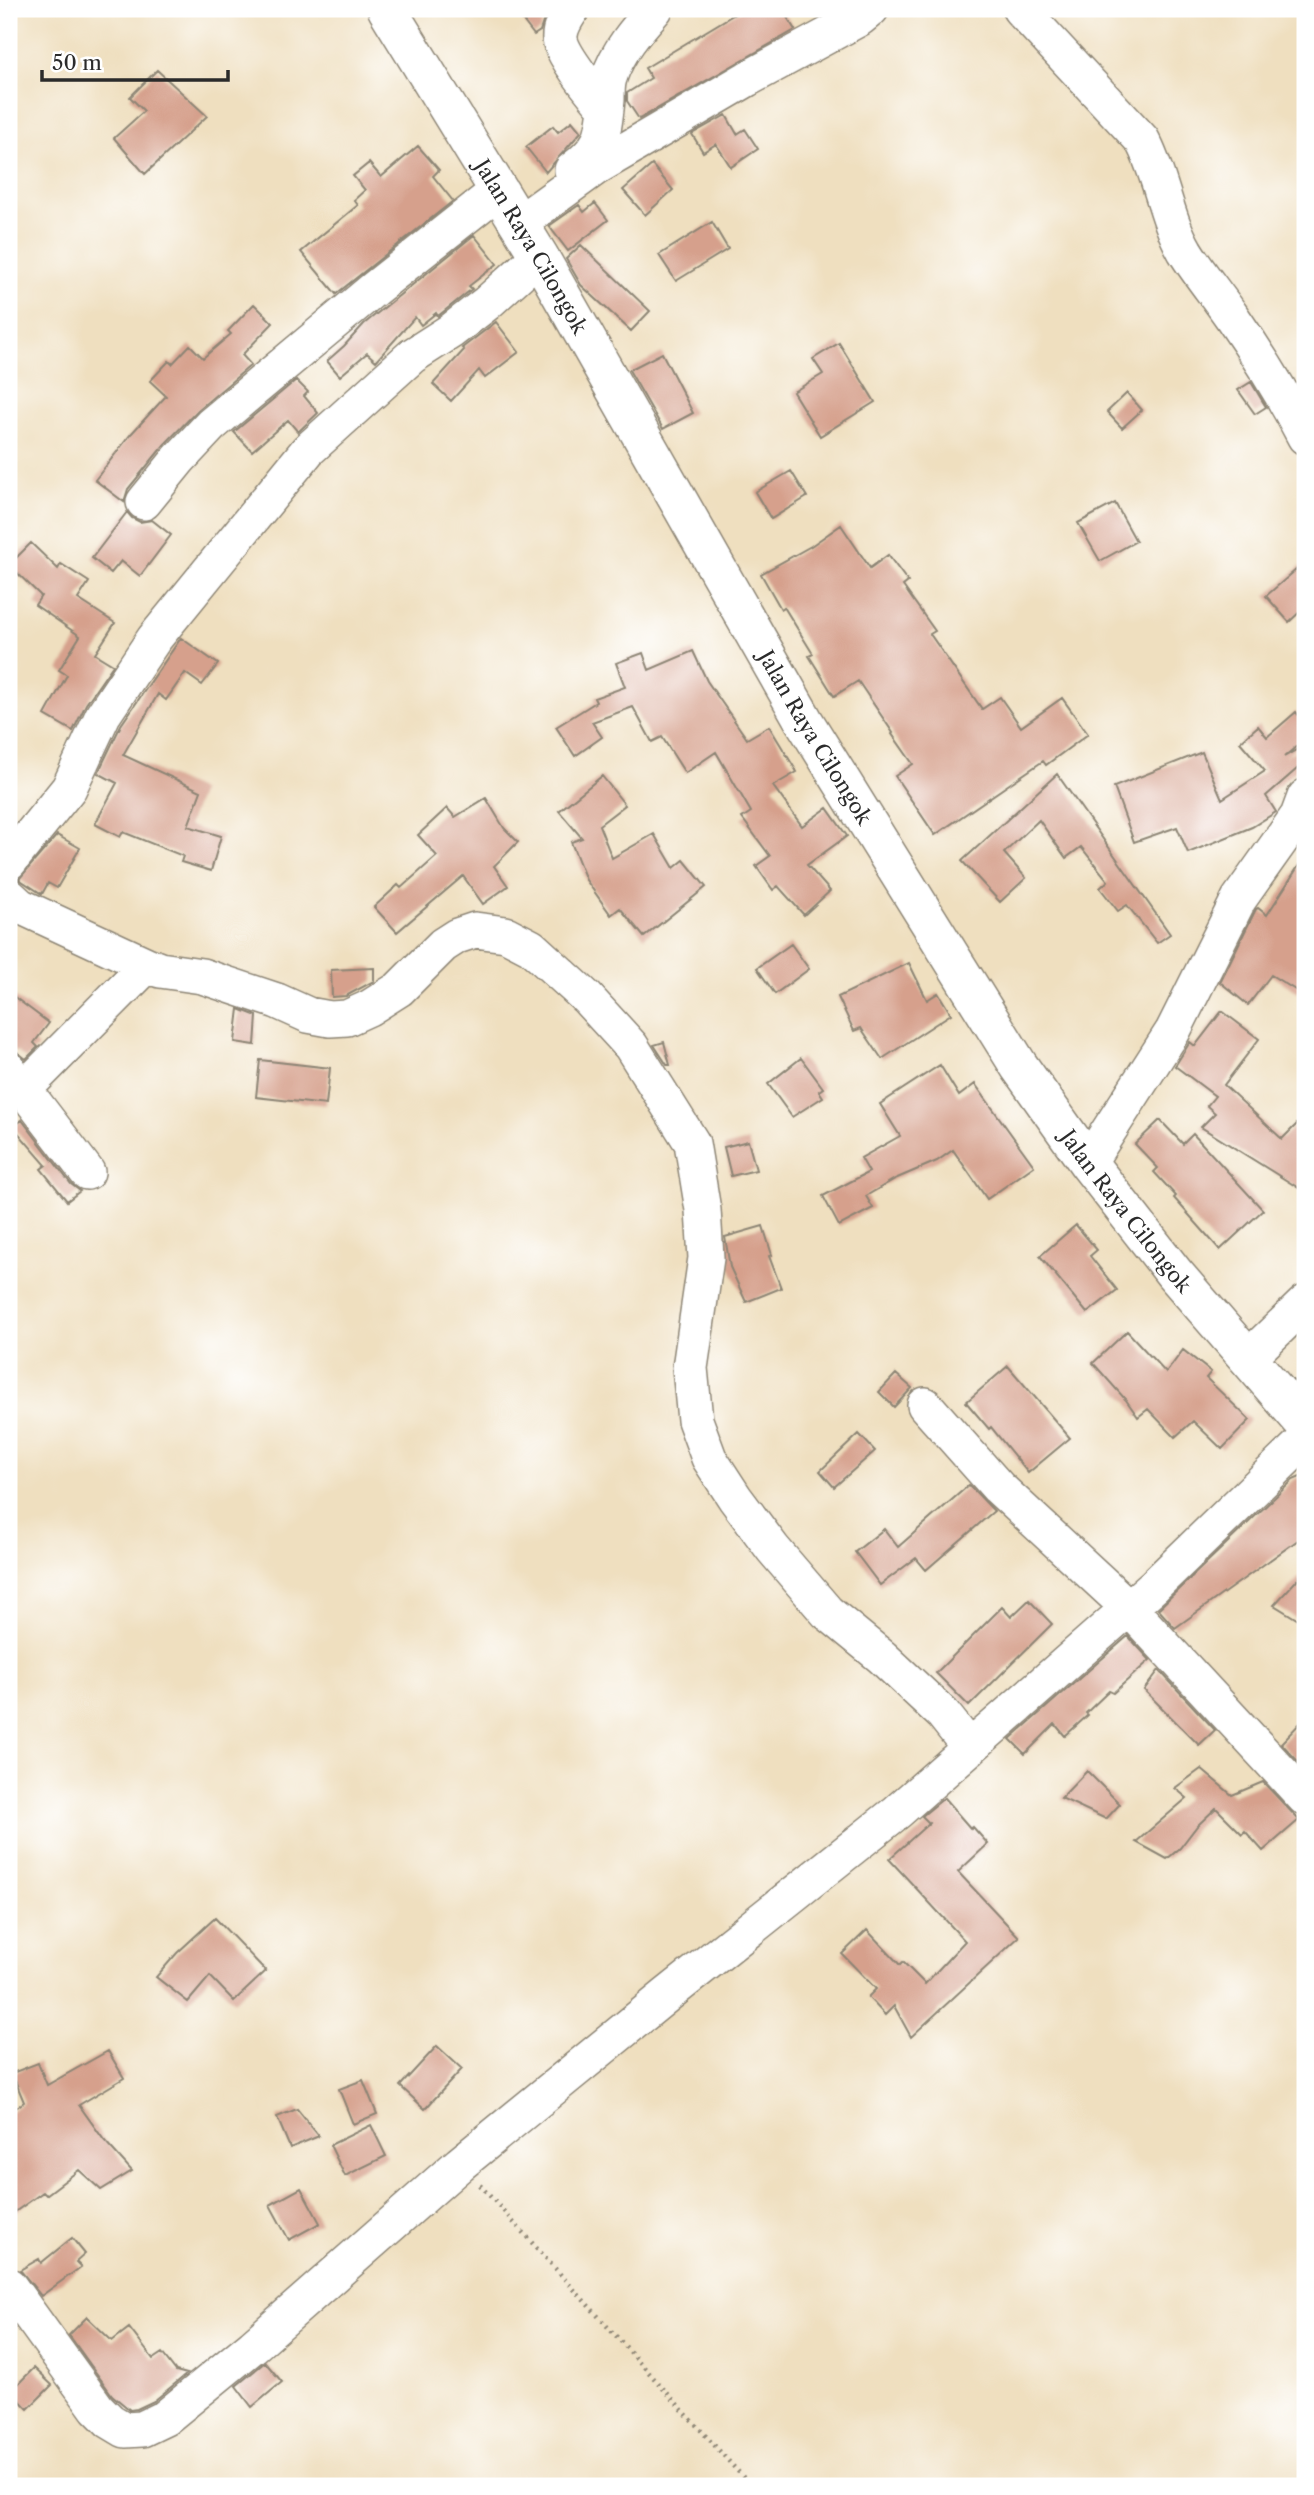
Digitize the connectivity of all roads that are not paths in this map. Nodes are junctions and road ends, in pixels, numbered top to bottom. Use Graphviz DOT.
graph roads {
  1 [pos="387,9"];
  2 [pos="572,9"];
  3 [pos="655,9"];
  4 [pos="871,9"];
  5 [pos="1020,9"];
  6 [pos="606,108"];
  7 [pos="508,205"];
  8 [pos="539,256"];
  9 [pos="1305,437"];
  10 [pos="144,502"];
  11 [pos="1303,811"];
  12 [pos="9,862"];
  13 [pos="9,896"];
  14 [pos="147,965"];
  15 [pos="16,1079"];
  16 [pos="1088,1163"];
  17 [pos="87,1171"];
  18 [pos="1305,1303"];
  19 [pos="1249,1357"];
  20 [pos="925,1405"];
  21 [pos="1305,1424"];
  22 [pos="1305,1440"];
  23 [pos="1129,1608"];
  24 [pos="970,1748"];
  25 [pos="1305,1798"];
  26 [pos="9,2286"];
  1 -- 7 [label="highway, Jalan Raya Cilongok"];
  2 -- 6 [label="street"];
  3 -- 6 [label="street"];
  4 -- 7 [label="street"];
  5 -- 9 [label="street"];
  6 -- 7 [label="street"];
  7 -- 8 [label="highway, Jalan Raya Cilongok"];
  7 -- 10 [label="street"];
  8 -- 12 [label="street"];
  8 -- 16 [label="highway, Jalan Raya Cilongok"];
  11 -- 16 [label="street"];
  13 -- 14 [label="street"];
  14 -- 15 [label="street"];
  14 -- 24 [label="street"];
  15 -- 17 [label="street"];
  16 -- 19 [label="highway, Jalan Raya Cilongok"];
  18 -- 19 [label="street"];
  19 -- 21 [label="highway, Jalan Raya Cilongok"];
  20 -- 23 [label="street"];
  22 -- 23 [label="street"];
  23 -- 24 [label="street"];
  23 -- 25 [label="street"];
  24 -- 26 [label="street"];
}
